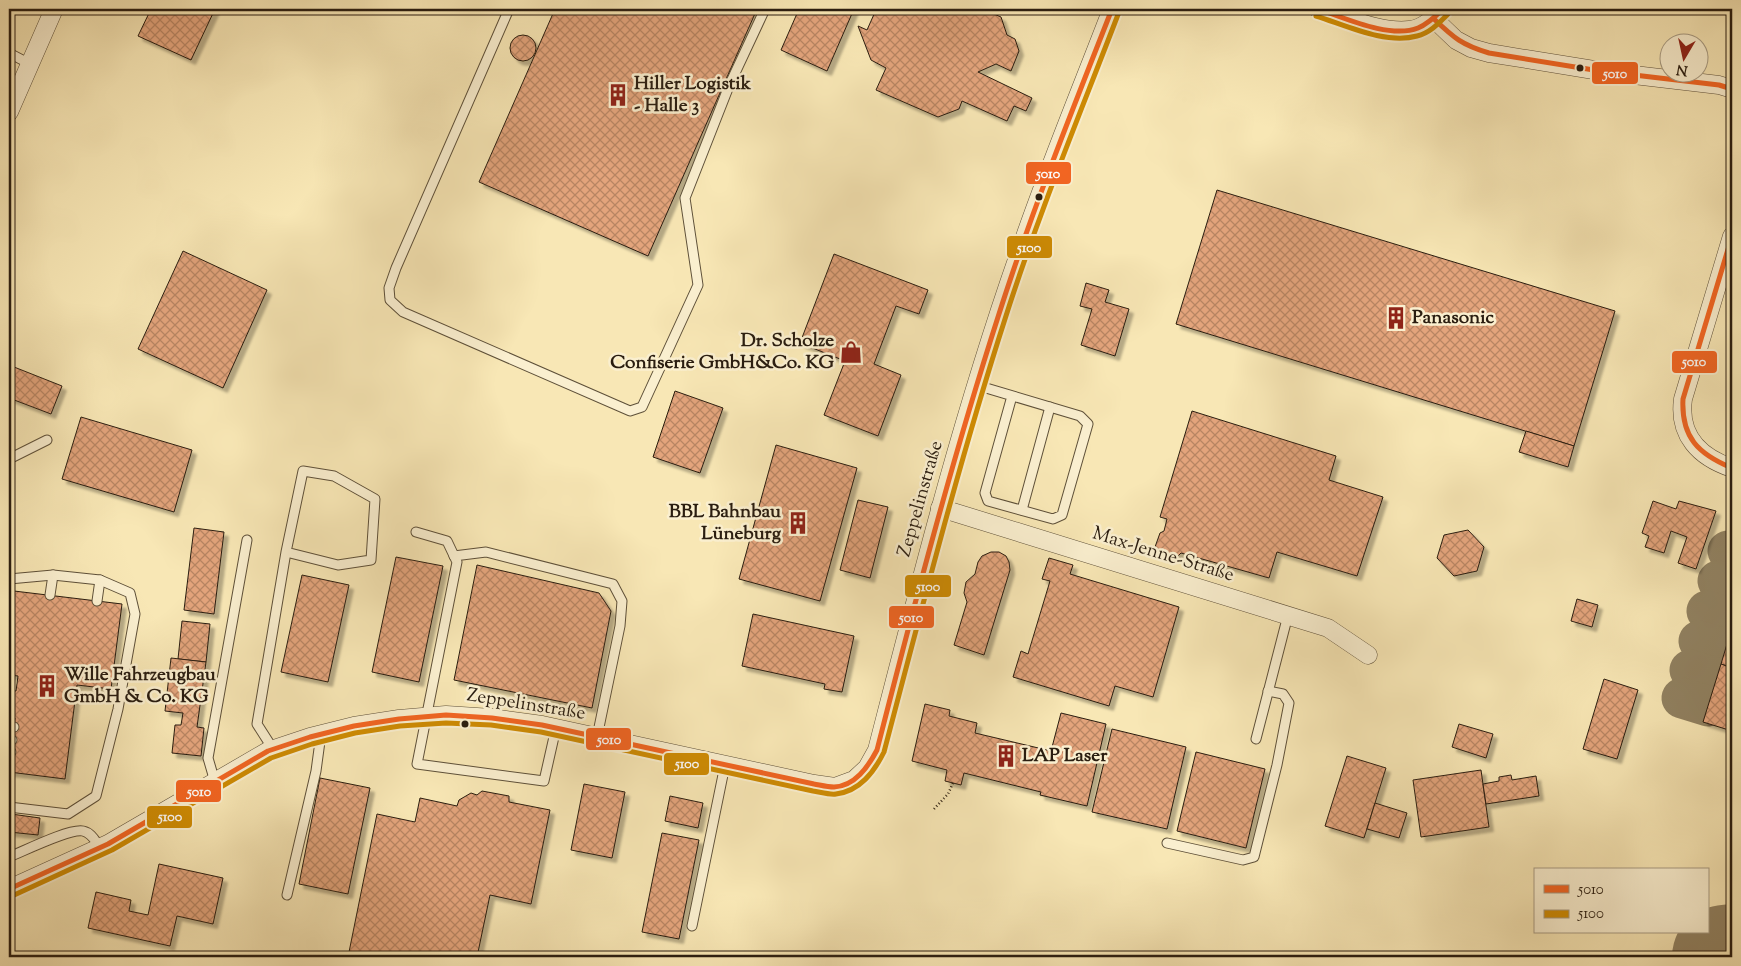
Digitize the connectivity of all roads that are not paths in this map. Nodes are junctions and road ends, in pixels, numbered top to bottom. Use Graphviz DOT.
graph roads {
  1 [pos="54,9"];
  2 [pos="508,9"];
  3 [pos="765,9"];
  4 [pos="1112,9"];
  5 [pos="1318,9"];
  6 [pos="1439,14"];
  7 [pos="9,54"];
  8 [pos="30,64"];
  9 [pos="1732,89"];
  10 [pos="9,112"];
  11 [pos="1732,236"];
  12 [pos="976,385"];
  13 [pos="1012,396"];
  14 [pos="1050,407"];
  15 [pos="47,440"];
  16 [pos="9,459"];
  17 [pos="1732,468"];
  18 [pos="940,508"];
  19 [pos="1022,510"];
  20 [pos="416,532"];
  21 [pos="247,540"];
  22 [pos="286,552"];
  23 [pos="454,556"];
  24 [pos="53,574"];
  25 [pos="9,579"];
  26 [pos="100,580"];
  27 [pos="50,596"];
  28 [pos="97,601"];
  29 [pos="1288,616"];
  30 [pos="1368,655"];
  31 [pos="1268,690"];
  32 [pos="427,717"];
  33 [pos="556,728"];
  34 [pos="321,734"];
  35 [pos="597,737"];
  36 [pos="1256,738"];
  37 [pos="273,749"];
  38 [pos="725,765"];
  39 [pos="214,782"];
  40 [pos="9,807"];
  41 [pos="1167,843"];
  42 [pos="100,848"];
  43 [pos="9,856"];
  44 [pos="9,889"];
  45 [pos="287,895"];
  46 [pos="692,926"];
  1 -- 8 [label="street"];
  2 -- 3 [label="lane"];
  4 -- 12 [label="street, Zeppelinstraße"];
  5 -- 6 [label="street"];
  6 -- 9 [label="street"];
  7 -- 8 [label="lane"];
  8 -- 10 [label="street"];
  11 -- 17 [label="street"];
  12 -- 13 [label="lane"];
  12 -- 18 [label="street, Zeppelinstraße"];
  13 -- 14 [label="lane"];
  13 -- 19 [label="lane"];
  14 -- 19 [label="lane"];
  14 -- 19 [label="lane"];
  15 -- 16 [label="lane"];
  18 -- 29 [label="street, Max-Jenne-Straße"];
  18 -- 38 [label="street, Zeppelinstraße"];
  20 -- 23 [label="lane"];
  21 -- 39 [label="lane"];
  22 -- 22 [label="lane"];
  22 -- 37 [label="lane"];
  23 -- 32 [label="lane"];
  23 -- 35 [label="lane"];
  24 -- 25 [label="lane"];
  24 -- 26 [label="lane"];
  24 -- 27 [label="lane"];
  26 -- 28 [label="lane"];
  26 -- 40 [label="lane"];
  29 -- 30 [label="street, Max-Jenne-Straße"];
  29 -- 31 [label="lane"];
  31 -- 36 [label="lane"];
  31 -- 41 [label="lane"];
  32 -- 33 [label="street, Zeppelinstraße"];
  32 -- 33 [label="lane"];
  32 -- 34 [label="street, Zeppelinstraße"];
  33 -- 35 [label="street, Zeppelinstraße"];
  34 -- 37 [label="street, Zeppelinstraße"];
  34 -- 45 [label="lane"];
  35 -- 38 [label="street, Zeppelinstraße"];
  37 -- 39 [label="street, Zeppelinstraße"];
  38 -- 46 [label="lane"];
  39 -- 42 [label="street, Zeppelinstraße"];
  42 -- 43 [label="lane"];
  42 -- 44 [label="street, Zeppelinstraße"];
}
